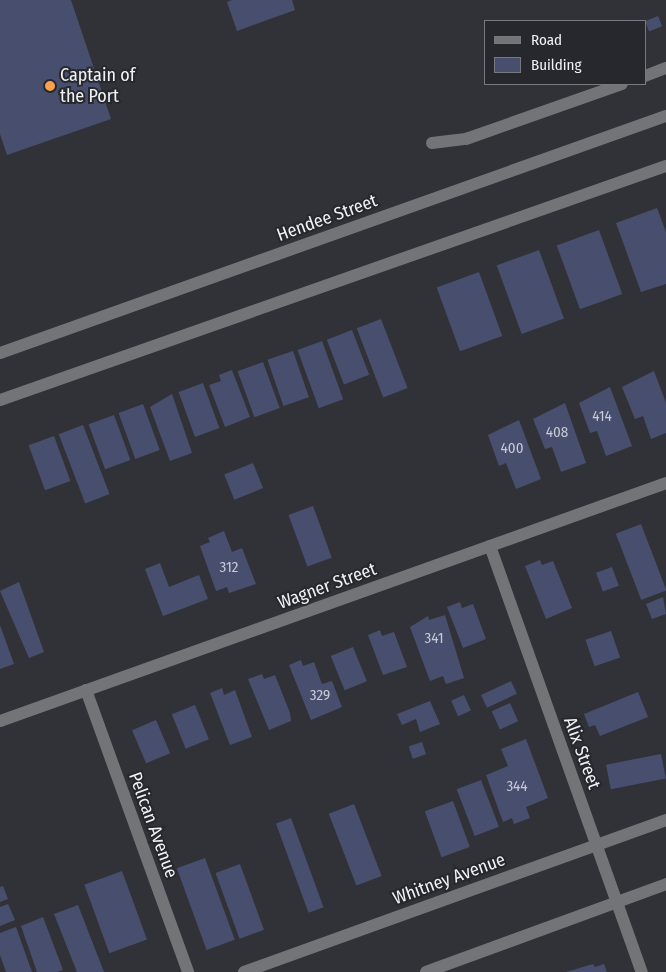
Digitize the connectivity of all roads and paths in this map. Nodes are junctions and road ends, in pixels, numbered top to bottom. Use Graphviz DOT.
graph roads {
  1 [pos="666,68"];
  2 [pos="646,76"];
  3 [pos="619,85"];
  4 [pos="666,116"];
  5 [pos="432,142"];
  6 [pos="666,166"];
  7 [pos="0,353"];
  8 [pos="0,398"];
  9 [pos="666,483"];
  10 [pos="490,546"];
  11 [pos="86,690"];
  12 [pos="0,721"];
  13 [pos="666,820"];
  14 [pos="596,845"];
  15 [pos="666,884"];
  16 [pos="617,902"];
  17 [pos="188,972"];
  18 [pos="244,972"];
  19 [pos="426,972"];
  20 [pos="642,972"];
  1 -- 2 [label="street"];
  3 -- 5 [label="street"];
  4 -- 7 [label="street, Hendee Street"];
  6 -- 8 [label="street"];
  9 -- 10 [label="street, Wagner Street"];
  10 -- 11 [label="street, Wagner Street"];
  10 -- 14 [label="street, Alix Street"];
  11 -- 12 [label="street, Wagner Street"];
  11 -- 17 [label="street, Pelican Avenue"];
  13 -- 14 [label="street, Whitney Avenue"];
  14 -- 16 [label="street, Alix Street"];
  14 -- 18 [label="street, Whitney Avenue"];
  15 -- 16 [label="street"];
  16 -- 19 [label="street"];
  16 -- 20 [label="street, Alix Street"];
}
